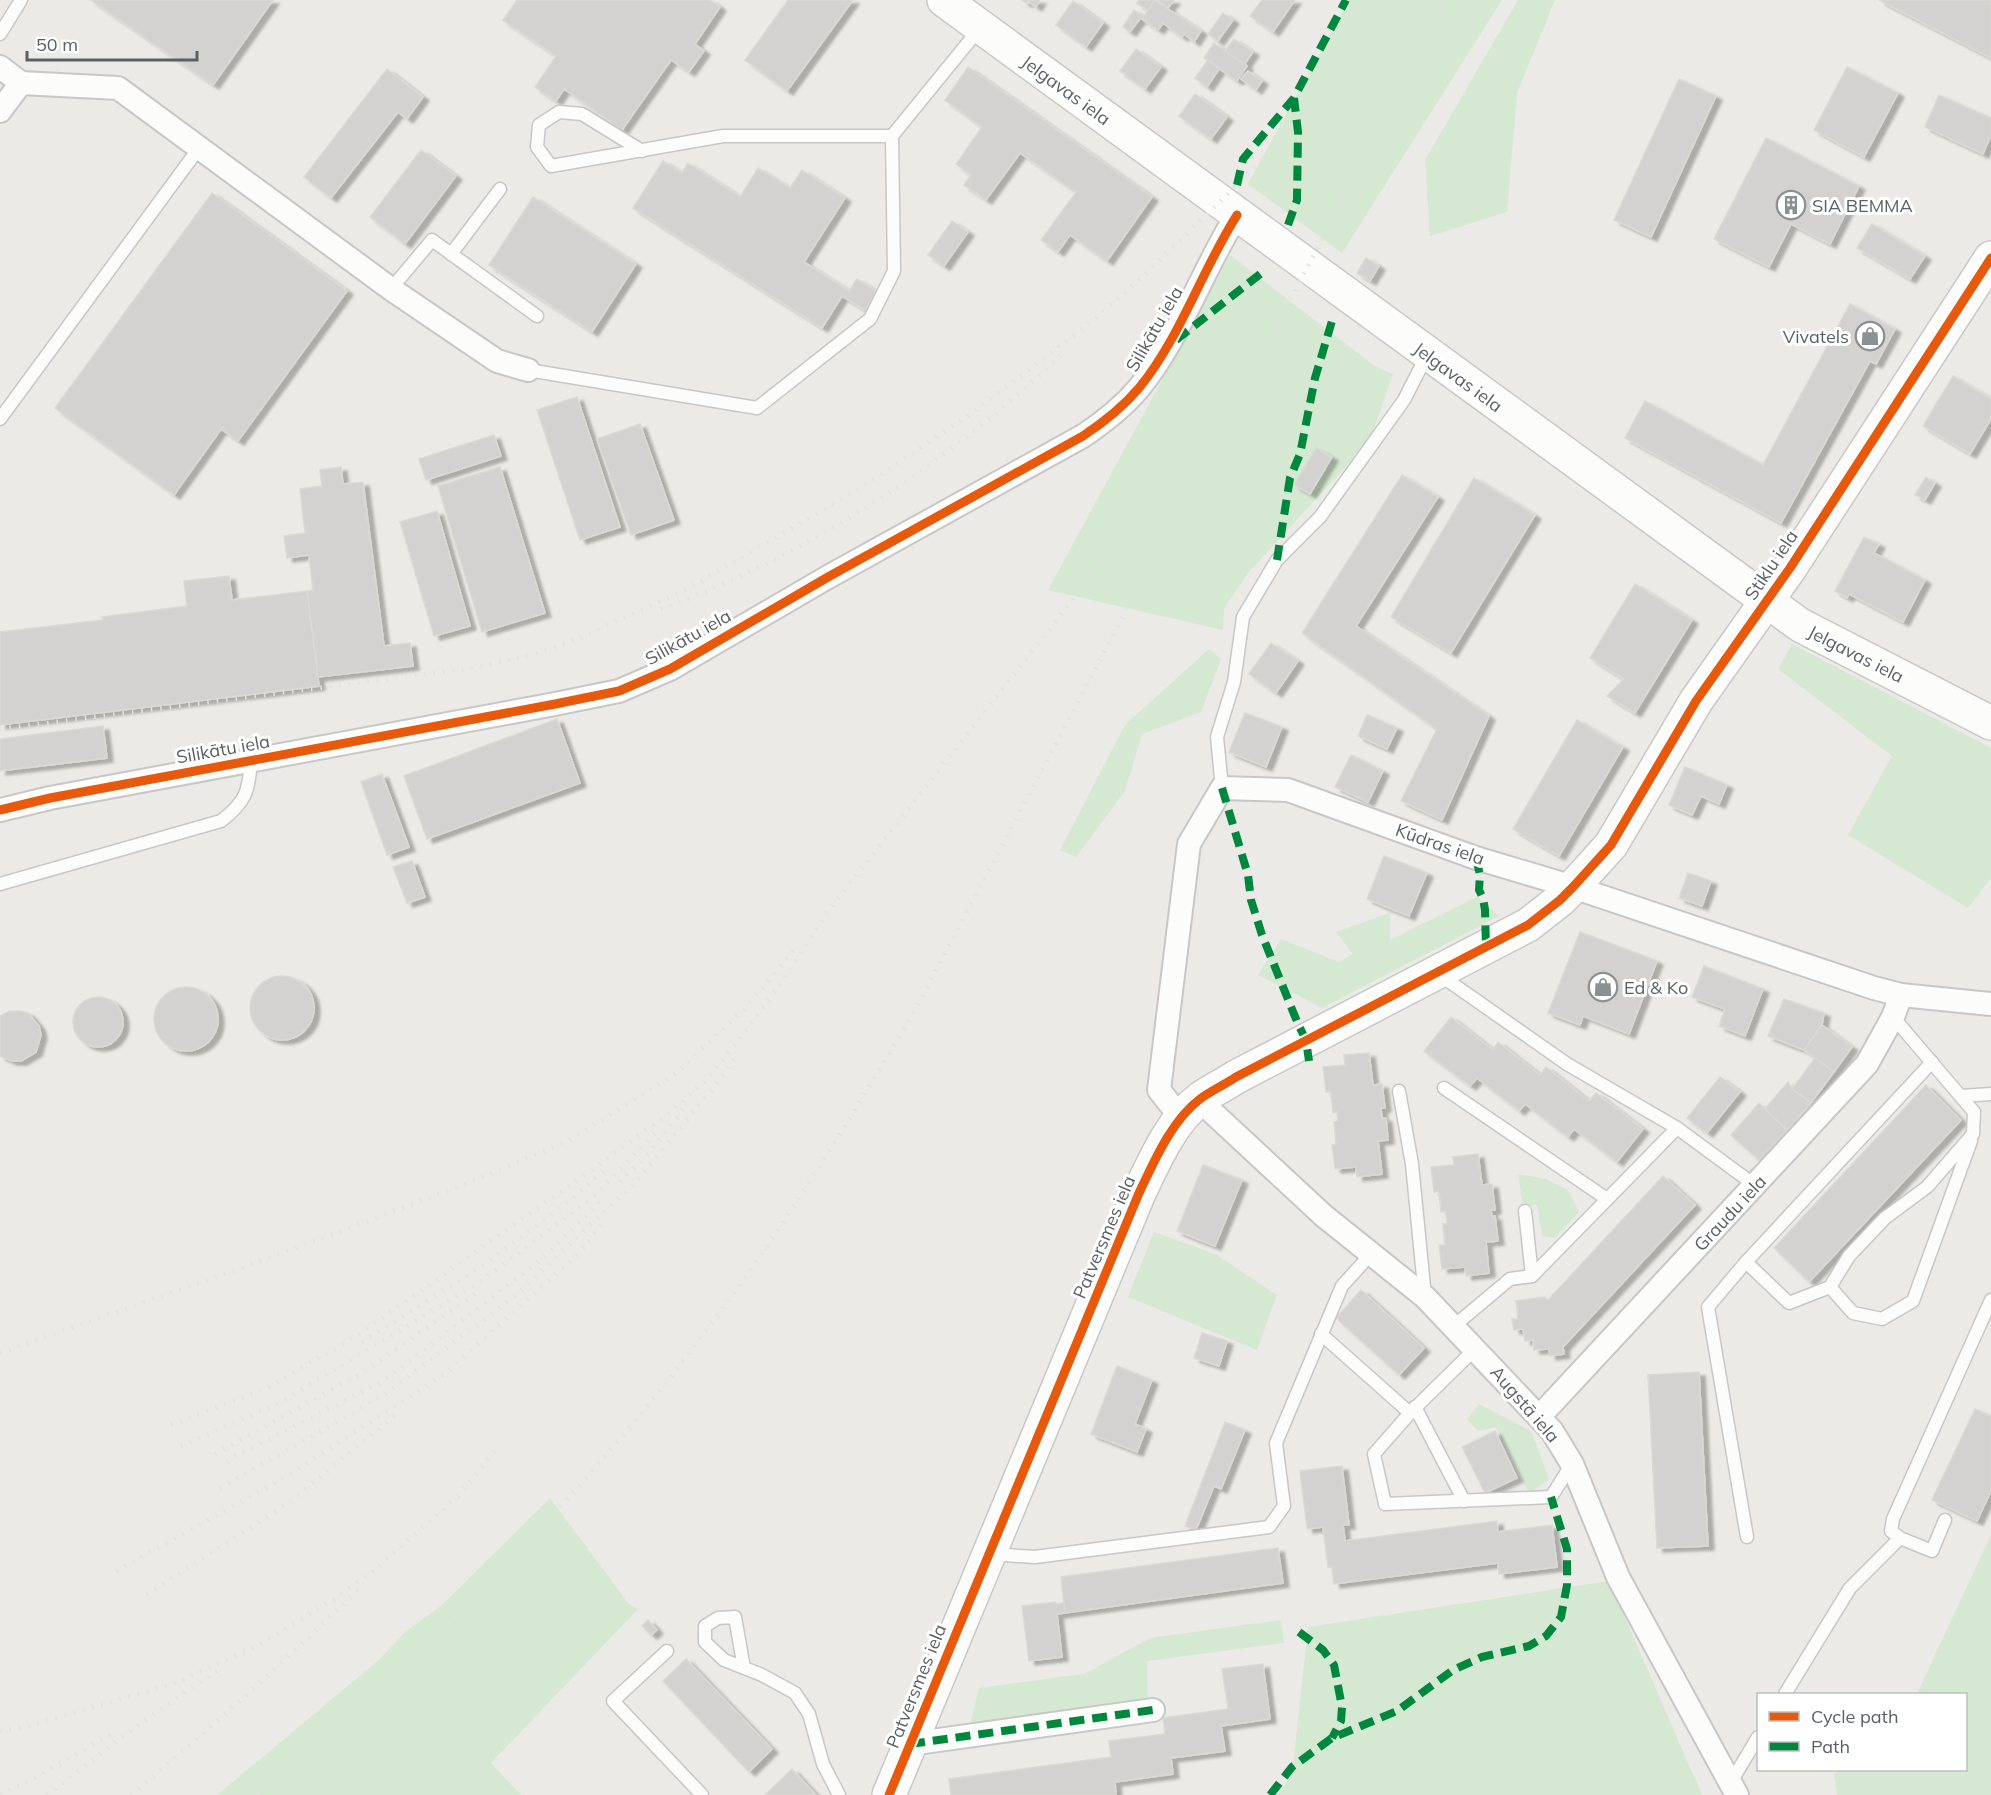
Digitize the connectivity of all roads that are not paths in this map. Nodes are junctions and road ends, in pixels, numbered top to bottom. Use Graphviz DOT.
graph roads {
  1 [pos="21,0"];
  2 [pos="944,0"];
  3 [pos="981,27"];
  4 [pos="0,34"];
  5 [pos="0,68"];
  6 [pos="21,83"];
  7 [pos="0,111"];
  8 [pos="892,136"];
  9 [pos="199,148"];
  10 [pos="642,151"];
  11 [pos="500,189"];
  12 [pos="1237,215"];
  13 [pos="451,254"];
  14 [pos="1991,258"];
  15 [pos="391,290"];
  16 [pos="537,316"];
  17 [pos="1428,354"];
  18 [pos="528,370"];
  19 [pos="0,419"];
  20 [pos="1768,600"];
  21 [pos="1991,723"];
  22 [pos="251,760"];
  23 [pos="1222,789"];
  24 [pos="0,810"];
  25 [pos="0,884"];
  26 [pos="1574,887"];
  27 [pos="1438,974"];
  28 [pos="1900,995"];
  29 [pos="1991,1004"];
  30 [pos="1893,1017"];
  31 [pos="1932,1062"];
  32 [pos="1444,1088"];
  33 [pos="1399,1091"];
  34 [pos="1991,1094"];
  35 [pos="1960,1096"];
  36 [pos="1190,1109"];
  37 [pos="1677,1128"];
  38 [pos="1973,1134"];
  39 [pos="1756,1186"];
  40 [pos="1607,1199"];
  41 [pos="1525,1211"];
  42 [pos="1371,1254"];
  43 [pos="1746,1262"];
  44 [pos="1532,1276"];
  45 [pos="1830,1287"];
  46 [pos="1425,1297"];
  47 [pos="1991,1300"];
  48 [pos="1454,1326"];
  49 [pos="1321,1334"];
  50 [pos="1475,1348"];
  51 [pos="1412,1410"];
  52 [pos="1539,1417"];
  53 [pos="1572,1464"];
  54 [pos="1464,1501"];
  55 [pos="1945,1520"];
  56 [pos="1747,1537"];
  57 [pos="1900,1538"];
  58 [pos="990,1550"];
  59 [pos="667,1651"];
  60 [pos="744,1668"];
  61 [pos="1786,1693"];
  62 [pos="1153,1710"];
  63 [pos="1757,1739"];
  64 [pos="910,1744"];
  65 [pos="1734,1789"];
  66 [pos="702,1795"];
  67 [pos="839,1795"];
  68 [pos="889,1795"];
  1 -- 4 [label="lane"];
  2 -- 3 [label="street, Jelgavas iela"];
  3 -- 8 [label="lane"];
  3 -- 12 [label="street, Jelgavas iela"];
  5 -- 6 [label="street"];
  6 -- 7 [label="street"];
  6 -- 9 [label="street"];
  8 -- 10 [label="lane"];
  8 -- 18 [label="lane"];
  9 -- 15 [label="street"];
  9 -- 19 [label="lane"];
  10 -- 10 [label="lane"];
  11 -- 13 [label="lane"];
  12 -- 17 [label="street, Jelgavas iela"];
  12 -- 22 [label="street, Silikātu iela"];
  13 -- 15 [label="lane"];
  13 -- 16 [label="lane"];
  14 -- 20 [label="street, Stiklu iela"];
  15 -- 18 [label="street"];
  17 -- 20 [label="street, Jelgavas iela"];
  17 -- 23 [label="lane"];
  20 -- 21 [label="street, Jelgavas iela"];
  20 -- 26 [label="street, Stiklu iela"];
  22 -- 24 [label="street, Silikātu iela"];
  22 -- 25 [label="lane"];
  23 -- 26 [label="street, Kūdras iela"];
  23 -- 36 [label="street"];
  26 -- 27 [label="street, Patversmes iela"];
  26 -- 28 [label="street, Kūdras iela"];
  27 -- 36 [label="street, Patversmes iela"];
  27 -- 37 [label="lane"];
  28 -- 29 [label="street, Kūdras iela"];
  28 -- 30 [label="street, Graudu iela"];
  30 -- 31 [label="lane"];
  30 -- 39 [label="street, Graudu iela"];
  31 -- 35 [label="lane"];
  31 -- 43 [label="lane"];
  32 -- 40 [label="lane"];
  33 -- 46 [label="lane"];
  34 -- 35 [label="lane"];
  35 -- 38 [label="lane"];
  36 -- 42 [label="street, Augstā iela"];
  36 -- 58 [label="street, Patversmes iela"];
  37 -- 39 [label="lane"];
  37 -- 40 [label="lane"];
  38 -- 45 [label="lane"];
  38 -- 45 [label="lane"];
  39 -- 52 [label="street, Graudu iela"];
  40 -- 44 [label="lane"];
  41 -- 44 [label="lane"];
  42 -- 46 [label="street, Augstā iela"];
  42 -- 49 [label="lane"];
  43 -- 45 [label="lane"];
  43 -- 56 [label="lane"];
  44 -- 48 [label="lane"];
  46 -- 48 [label="street, Augstā iela"];
  47 -- 57 [label="lane"];
  48 -- 50 [label="street, Augstā iela"];
  49 -- 51 [label="lane"];
  49 -- 58 [label="lane"];
  50 -- 51 [label="lane"];
  50 -- 52 [label="street, Augstā iela"];
  51 -- 54 [label="lane"];
  51 -- 54 [label="lane"];
  52 -- 53 [label="street, Augstā iela"];
  53 -- 54 [label="lane"];
  53 -- 65 [label="street, Augstā iela"];
  55 -- 57 [label="lane"];
  57 -- 61 [label="lane"];
  58 -- 64 [label="street, Patversmes iela"];
  59 -- 66 [label="lane"];
  60 -- 67 [label="lane"];
  62 -- 64 [label="street"];
  63 -- 65 [label="lane"];
  64 -- 68 [label="street, Patversmes iela"];
}
